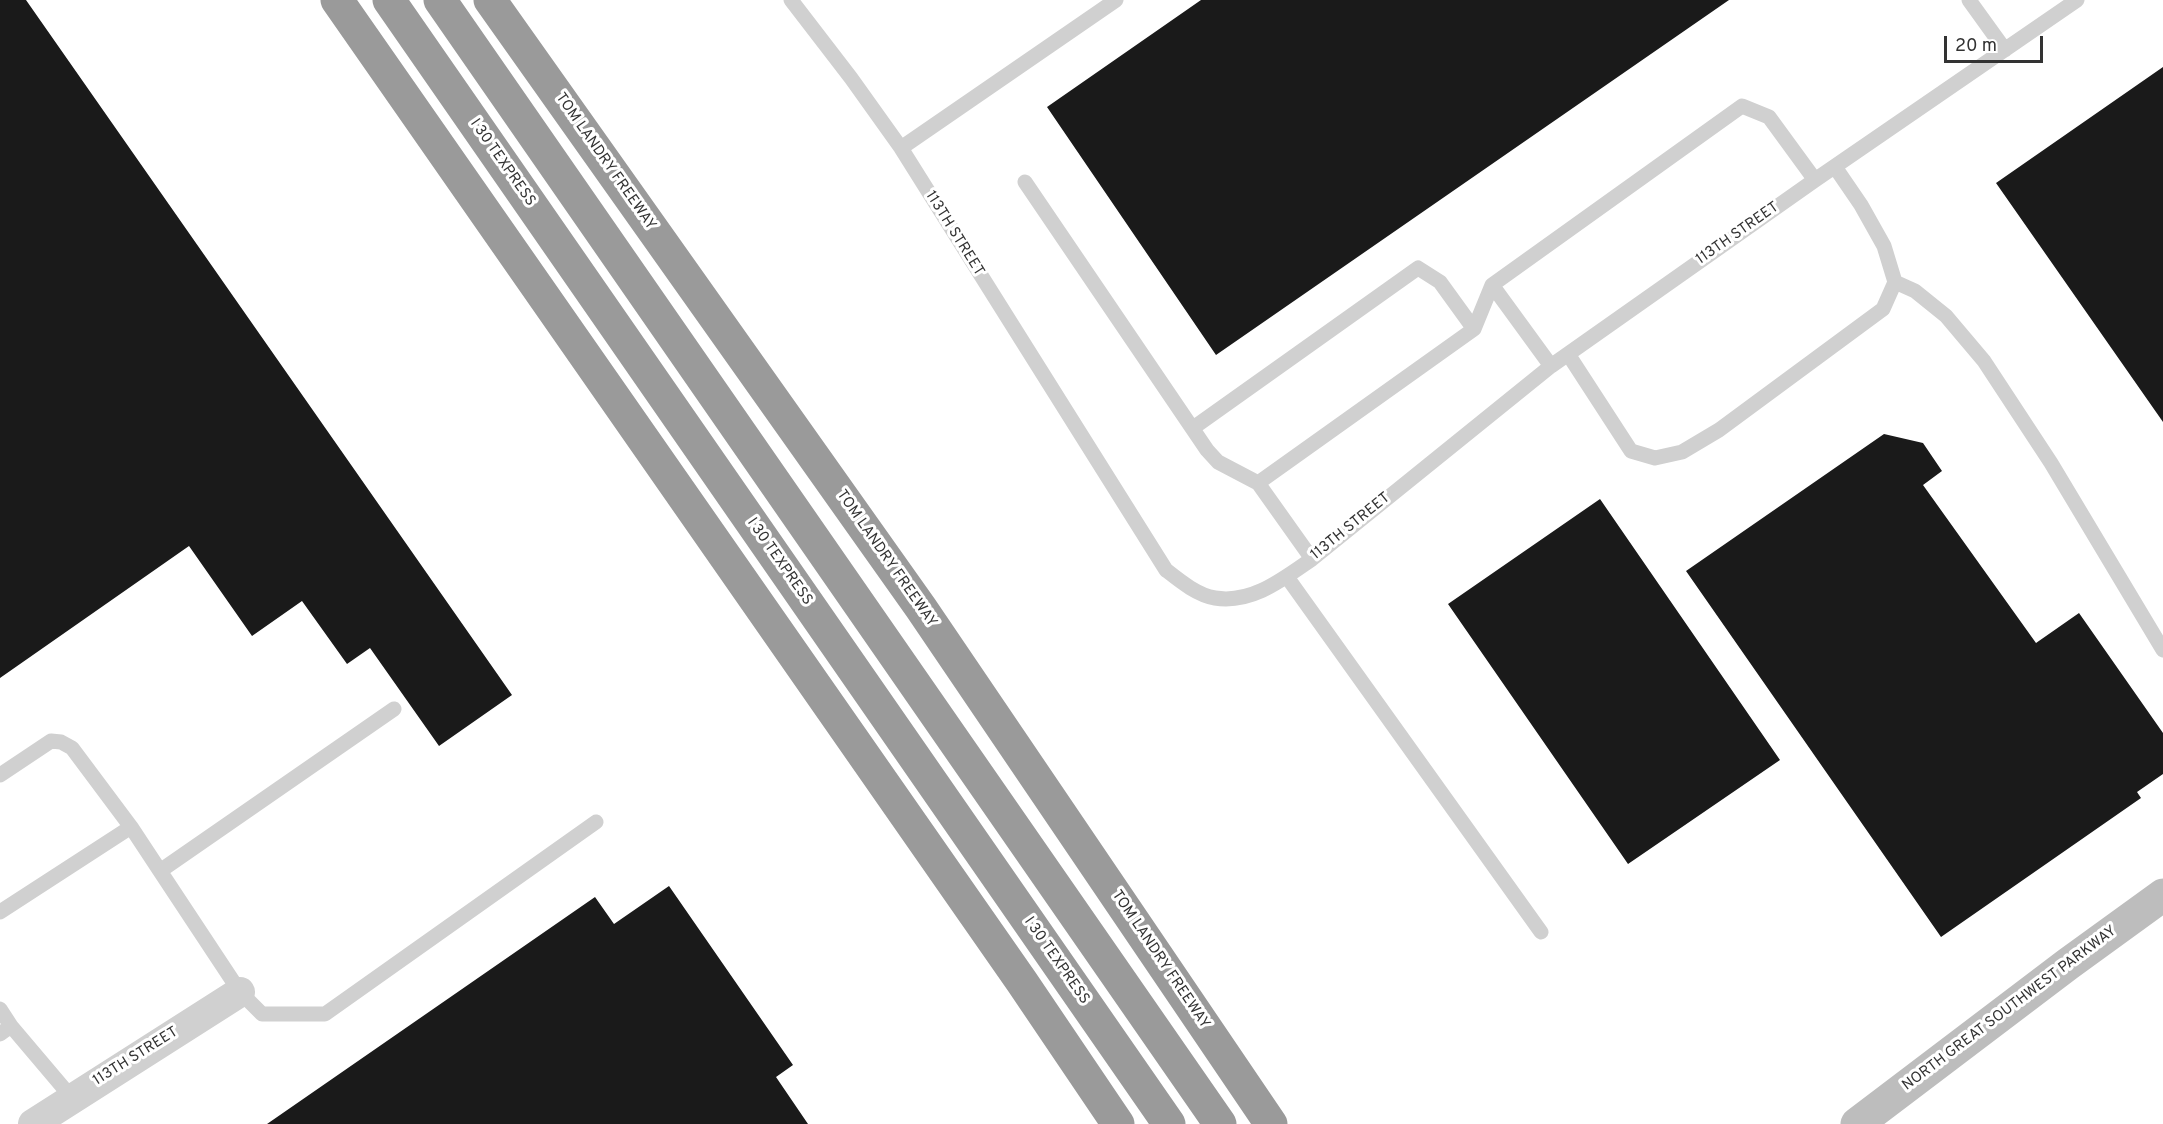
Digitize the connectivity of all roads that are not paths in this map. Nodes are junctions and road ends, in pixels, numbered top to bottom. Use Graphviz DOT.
graph roads {
  1 [pos="337,0"];
  2 [pos="389,0"];
  3 [pos="440,0"];
  4 [pos="490,0"];
  5 [pos="791,0"];
  6 [pos="1969,0"];
  7 [pos="2077,0"];
  8 [pos="1112,1"];
  9 [pos="2005,50"];
  10 [pos="901,148"];
  11 [pos="1835,167"];
  12 [pos="1815,180"];
  13 [pos="1025,182"];
  14 [pos="1895,282"];
  15 [pos="1492,285"];
  16 [pos="1474,329"];
  17 [pos="1568,354"];
  18 [pos="1551,366"];
  19 [pos="1193,428"];
  20 [pos="1258,483"];
  21 [pos="1312,559"];
  22 [pos="1287,577"];
  23 [pos="2163,650"];
  24 [pos="394,709"];
  25 [pos="0,776"];
  26 [pos="596,822"];
  27 [pos="131,826"];
  28 [pos="160,871"];
  29 [pos="2163,895"];
  30 [pos="0,912"];
  31 [pos="1542,932"];
  32 [pos="240,992"];
  33 [pos="0,1009"];
  34 [pos="6,1030"];
  35 [pos="72,1098"];
  36 [pos="33,1124"];
  37 [pos="1118,1124"];
  38 [pos="1169,1124"];
  39 [pos="1220,1124"];
  40 [pos="1271,1124"];
  41 [pos="1857,1124"];
  1 -- 37 [label="highway"];
  2 -- 38 [label="highway, I 30 TEXPRESS"];
  3 -- 39 [label="highway"];
  4 -- 40 [label="highway, TOM LANDRY FREEWAY"];
  5 -- 10 [label="lane, 113TH STREET"];
  6 -- 9 [label="lane"];
  7 -- 9 [label="lane, 113TH STREET"];
  8 -- 10 [label="lane"];
  9 -- 11 [label="lane, 113TH STREET"];
  10 -- 22 [label="lane, 113TH STREET"];
  11 -- 12 [label="lane, 113TH STREET"];
  11 -- 14 [label="lane"];
  12 -- 15 [label="lane"];
  12 -- 17 [label="lane, 113TH STREET"];
  13 -- 19 [label="lane"];
  14 -- 17 [label="lane"];
  14 -- 23 [label="lane"];
  15 -- 16 [label="lane"];
  15 -- 18 [label="lane"];
  16 -- 19 [label="lane"];
  16 -- 20 [label="lane"];
  17 -- 18 [label="lane, 113TH STREET"];
  18 -- 21 [label="lane, 113TH STREET"];
  19 -- 20 [label="lane"];
  20 -- 21 [label="lane"];
  21 -- 22 [label="lane, 113TH STREET"];
  22 -- 31 [label="lane"];
  24 -- 28 [label="lane"];
  25 -- 27 [label="lane"];
  26 -- 32 [label="lane"];
  27 -- 28 [label="lane"];
  27 -- 30 [label="lane"];
  28 -- 32 [label="lane"];
  29 -- 41 [label="street, NORTH GREAT SOUTHWEST PARKWAY"];
  32 -- 35 [label="street, 113TH STREET"];
  33 -- 34 [label="lane"];
  34 -- 35 [label="lane"];
  35 -- 36 [label="street, 113TH STREET"];
}
